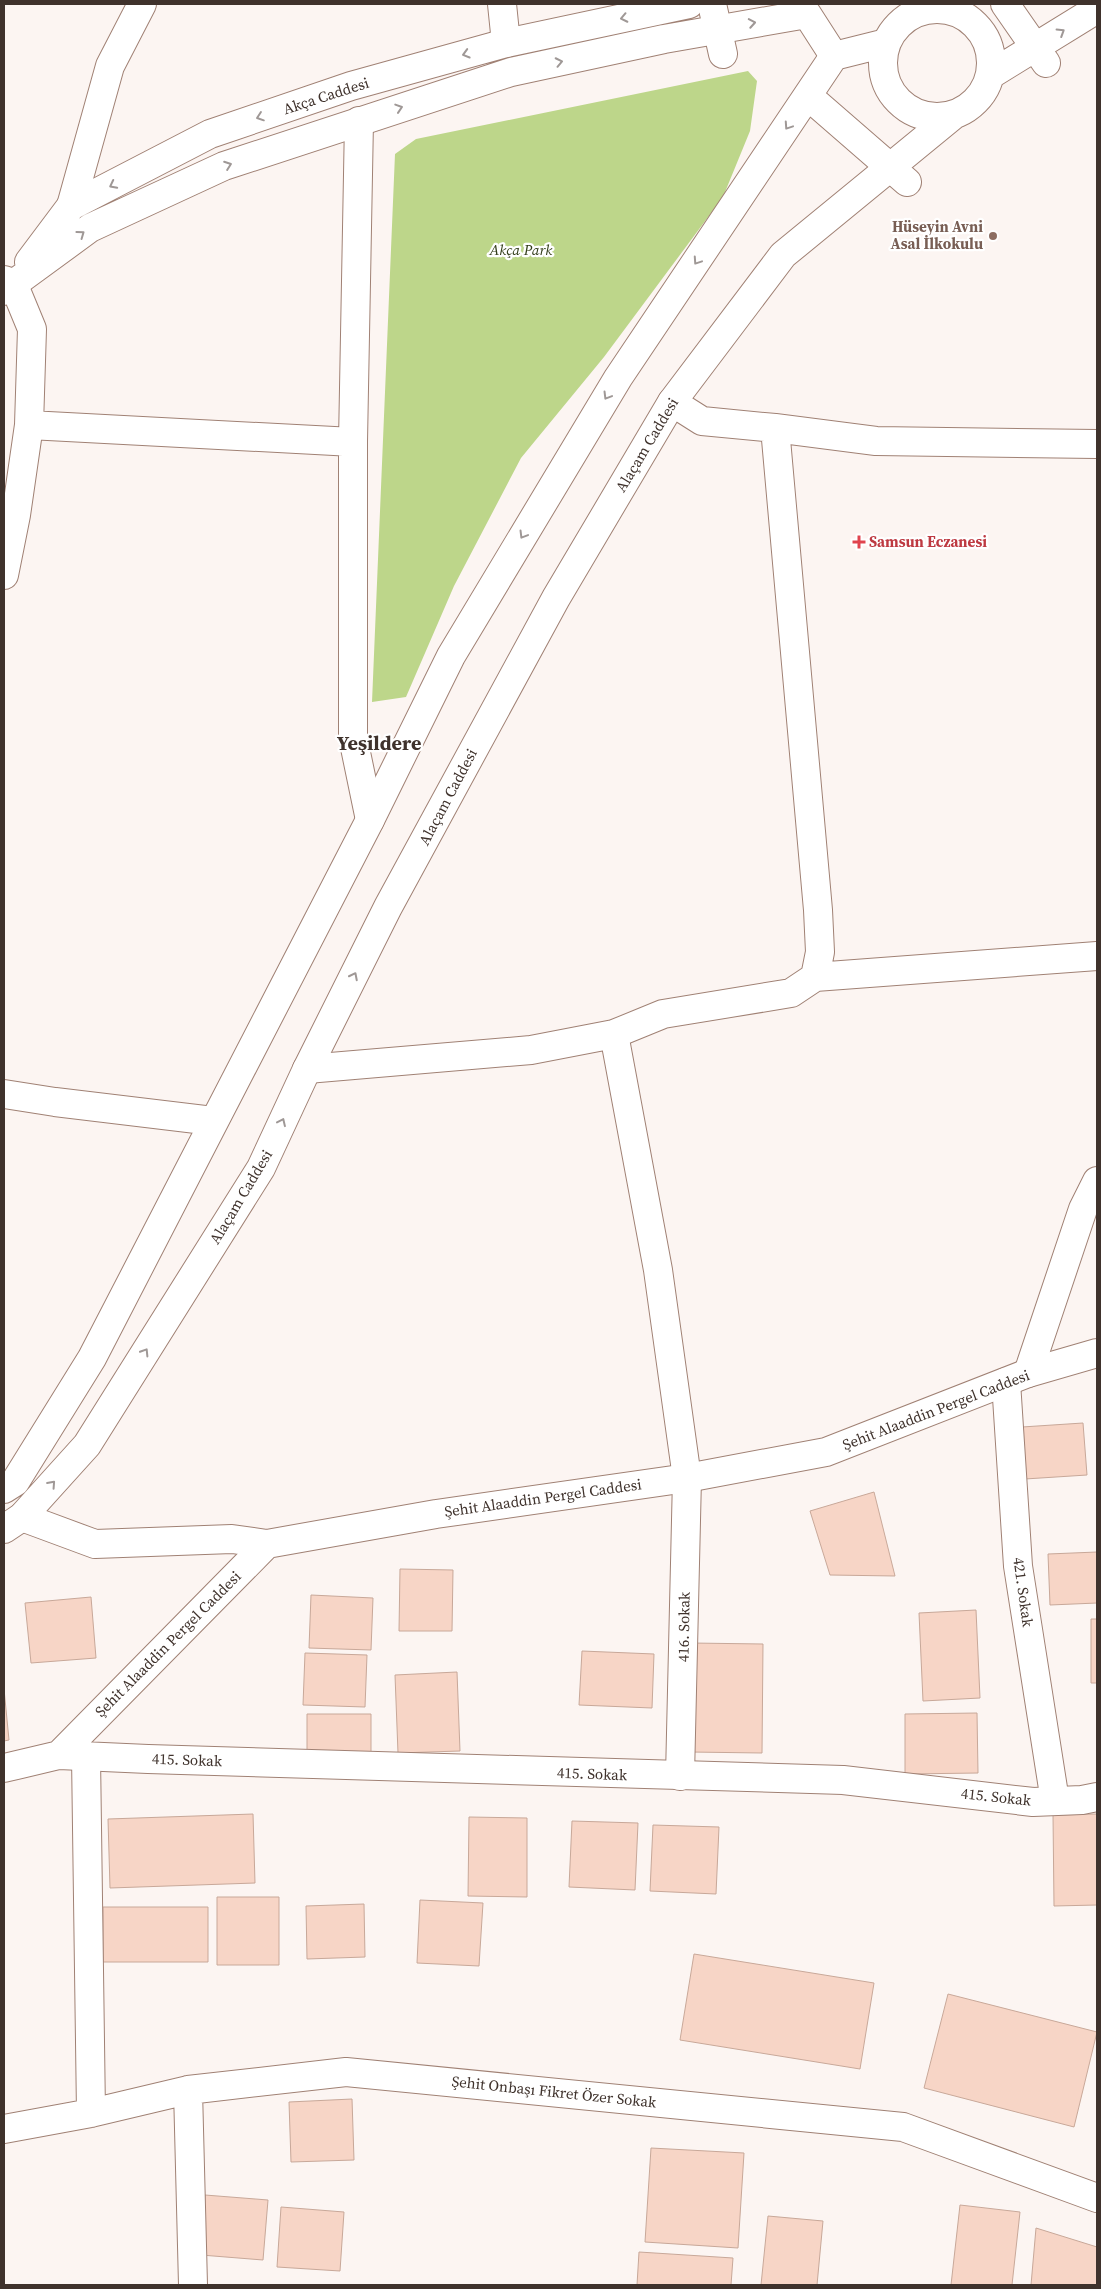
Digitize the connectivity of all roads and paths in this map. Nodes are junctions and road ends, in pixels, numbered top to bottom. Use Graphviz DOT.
graph roads {
  1 [pos="142,4"];
  2 [pos="502,4"];
  3 [pos="689,4"];
  4 [pos="1005,4"];
  5 [pos="927,7"];
  6 [pos="1097,9"];
  7 [pos="717,29"];
  8 [pos="506,43"];
  9 [pos="886,43"];
  10 [pos="1041,55"];
  11 [pos="834,56"];
  12 [pos="990,75"];
  13 [pos="808,96"];
  14 [pos="955,114"];
  15 [pos="359,121"];
  16 [pos="898,175"];
  17 [pos="71,206"];
  18 [pos="7,284"];
  19 [pos="672,402"];
  20 [pos="29,425"];
  21 [pos="776,428"];
  22 [pos="353,442"];
  23 [pos="1097,444"];
  24 [pos="4,575"];
  25 [pos="370,820"];
  26 [pos="1097,956"];
  27 [pos="815,976"];
  28 [pos="614,1034"];
  29 [pos="307,1069"];
  30 [pos="4,1094"];
  31 [pos="213,1121"];
  32 [pos="1097,1181"];
  33 [pos="1097,1353"];
  34 [pos="1017,1378"];
  35 [pos="687,1478"];
  36 [pos="4,1489"];
  37 [pos="13,1523"];
  38 [pos="267,1544"];
  39 [pos="59,1754"];
  40 [pos="86,1756"];
  41 [pos="4,1768"];
  42 [pos="680,1776"];
  43 [pos="1097,1797"];
  44 [pos="1055,1801"];
  45 [pos="188,2090"];
  46 [pos="92,2113"];
  47 [pos="4,2129"];
  48 [pos="1097,2198"];
  49 [pos="193,2285"];
  1 -- 17 [label="street"];
  2 -- 8 [label="street"];
  3 -- 8 [label="street, Akça Caddesi, one-way"];
  4 -- 10 [label="street"];
  5 -- 9 [label="street"];
  5 -- 12 [label="street"];
  10 -- 6 [label="street, one-way"];
  7 -- 11 [label="street, one-way"];
  15 -- 7 [label="street, one-way"];
  8 -- 17 [label="street, Akça Caddesi, one-way"];
  9 -- 11 [label="street"];
  9 -- 14 [label="street"];
  10 -- 12 [label="street"];
  11 -- 13 [label="street"];
  12 -- 14 [label="street"];
  13 -- 16 [label="street"];
  13 -- 25 [label="street, one-way"];
  14 -- 16 [label="street, Alaçam Caddesi"];
  18 -- 15 [label="street, one-way"];
  15 -- 22 [label="street"];
  16 -- 19 [label="street, Alaçam Caddesi"];
  17 -- 18 [label="street, Akça Caddesi"];
  18 -- 20 [label="street"];
  19 -- 21 [label="street"];
  29 -- 19 [label="street, Alaçam Caddesi, one-way"];
  20 -- 22 [label="street"];
  20 -- 24 [label="street"];
  21 -- 23 [label="street"];
  21 -- 27 [label="street"];
  22 -- 25 [label="street"];
  25 -- 31 [label="street"];
  26 -- 27 [label="street"];
  27 -- 28 [label="street"];
  28 -- 29 [label="street"];
  28 -- 35 [label="street, 416. Sokak"];
  37 -- 29 [label="street, Alaçam Caddesi, one-way"];
  30 -- 31 [label="street"];
  31 -- 36 [label="street"];
  32 -- 34 [label="street"];
  33 -- 34 [label="street, Şehit Alaaddin Pergel Caddesi"];
  34 -- 35 [label="street, Şehit Alaaddin Pergel Caddesi"];
  34 -- 44 [label="street, 421. Sokak"];
  35 -- 38 [label="street, Şehit Alaaddin Pergel Caddesi"];
  35 -- 42 [label="street, 416. Sokak"];
  37 -- 38 [label="street"];
  38 -- 39 [label="street, Şehit Alaaddin Pergel Caddesi"];
  39 -- 40 [label="street, 415. Sokak"];
  39 -- 41 [label="street"];
  40 -- 42 [label="street, 415. Sokak"];
  40 -- 46 [label="street"];
  42 -- 44 [label="street, 415. Sokak"];
  43 -- 44 [label="street, 415. Sokak"];
  45 -- 46 [label="street, Şehit Onbaşı Fikret Özer Sokak"];
  45 -- 48 [label="street, Şehit Onbaşı Fikret Özer Sokak"];
  45 -- 49 [label="street"];
  46 -- 47 [label="street, Şehit Onbaşı Fikret Özer Sokak"];
}
